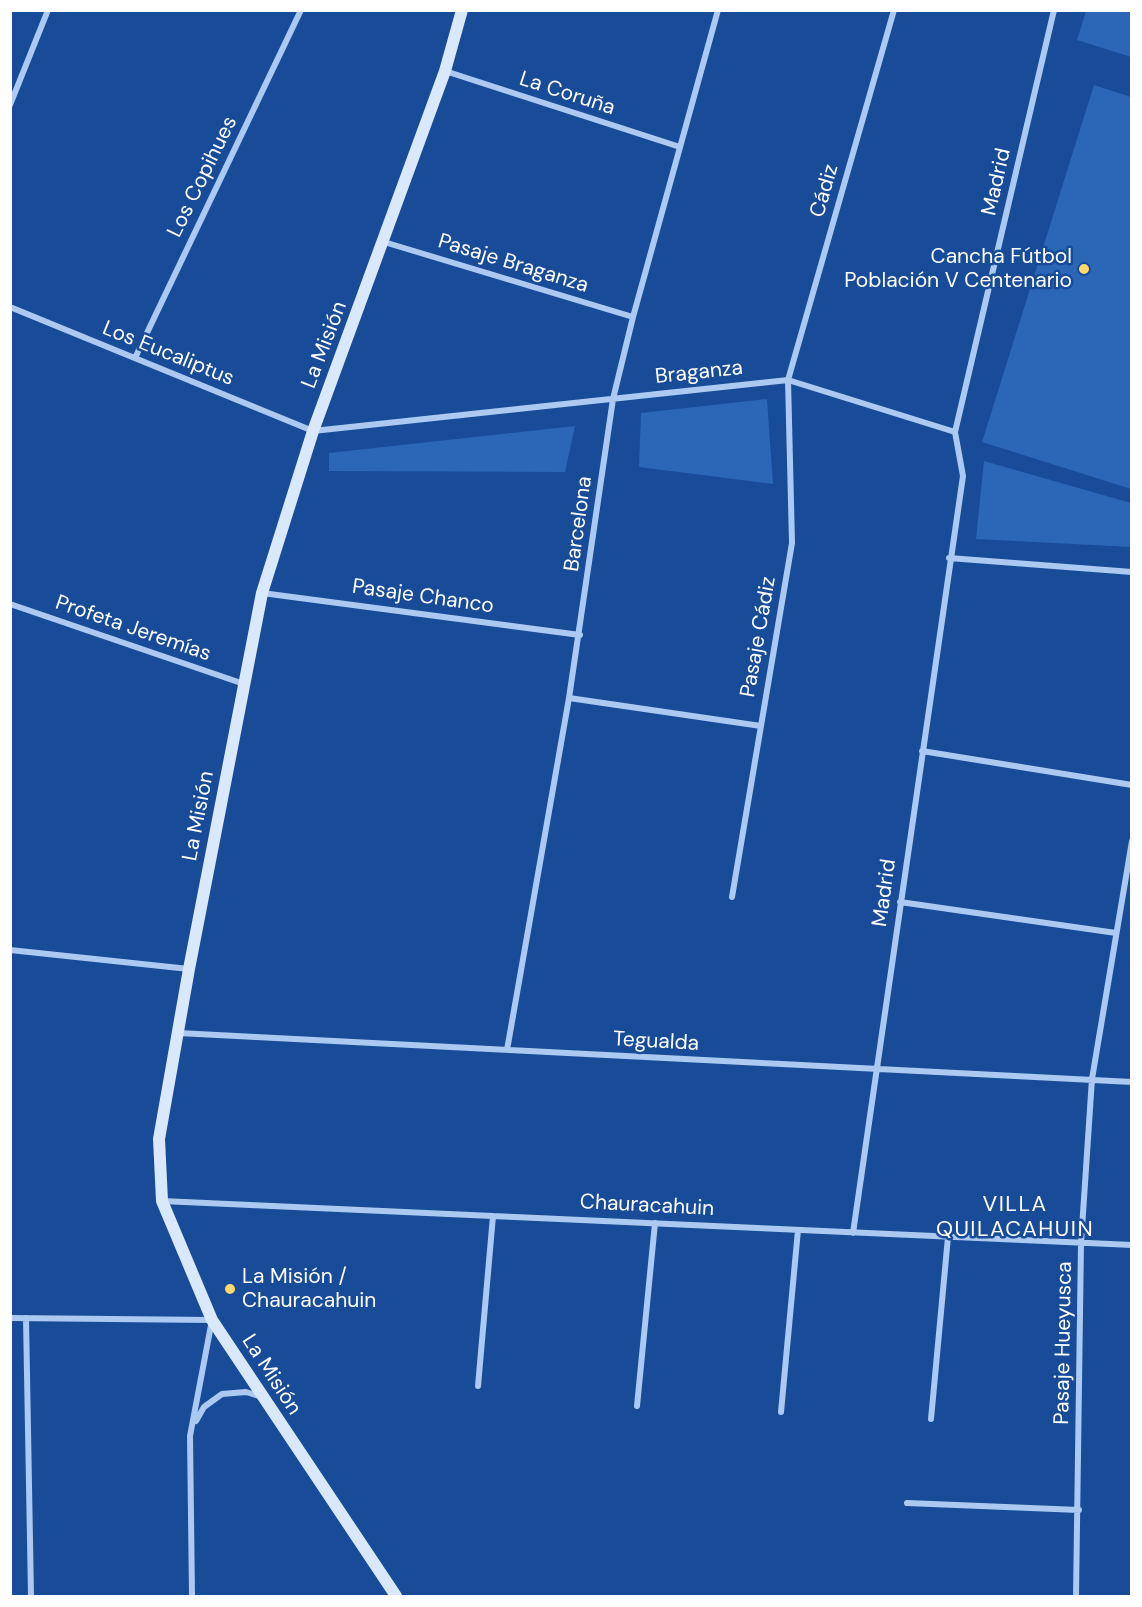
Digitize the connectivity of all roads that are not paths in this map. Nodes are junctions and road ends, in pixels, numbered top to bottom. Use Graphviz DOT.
graph roads {
  1 [pos="48,10"];
  2 [pos="301,10"];
  3 [pos="462,10"];
  4 [pos="718,10"];
  5 [pos="894,10"];
  6 [pos="1054,10"];
  7 [pos="445,72"];
  8 [pos="10,105"];
  9 [pos="680,147"];
  10 [pos="384,242"];
  11 [pos="10,307"];
  12 [pos="633,317"];
  13 [pos="135,358"];
  14 [pos="788,380"];
  15 [pos="613,399"];
  16 [pos="313,431"];
  17 [pos="955,432"];
  18 [pos="949,558"];
  19 [pos="1131,572"];
  20 [pos="262,593"];
  21 [pos="10,604"];
  22 [pos="580,635"];
  23 [pos="244,684"];
  24 [pos="569,698"];
  25 [pos="760,726"];
  26 [pos="922,751"];
  27 [pos="1131,784"];
  28 [pos="1131,842"];
  29 [pos="732,897"];
  30 [pos="900,902"];
  31 [pos="1116,933"];
  32 [pos="10,950"];
  33 [pos="189,969"];
  34 [pos="178,1034"];
  35 [pos="507,1050"];
  36 [pos="876,1070"];
  37 [pos="1092,1079"];
  38 [pos="1131,1082"];
  39 [pos="162,1201"];
  40 [pos="493,1216"];
  41 [pos="655,1223"];
  42 [pos="798,1230"];
  43 [pos="853,1233"];
  44 [pos="948,1237"];
  45 [pos="1081,1243"];
  46 [pos="1131,1245"];
  47 [pos="10,1318"];
  48 [pos="26,1318"];
  49 [pos="212,1320"];
  50 [pos="478,1386"];
  51 [pos="262,1397"];
  52 [pos="637,1406"];
  53 [pos="781,1412"];
  54 [pos="931,1419"];
  55 [pos="190,1436"];
  56 [pos="907,1503"];
  57 [pos="1079,1510"];
  58 [pos="31,1596"];
  59 [pos="192,1596"];
  60 [pos="396,1596"];
  61 [pos="1076,1596"];
  1 -- 8 [label="street"];
  2 -- 13 [label="street, Los Copihues"];
  3 -- 7 [label="street, La Misión"];
  4 -- 9 [label="street, Barcelona"];
  5 -- 14 [label="street, Cádiz"];
  6 -- 17 [label="street, Madrid"];
  7 -- 9 [label="street, La Coruña"];
  7 -- 10 [label="street, La Misión"];
  9 -- 12 [label="street, Barcelona"];
  10 -- 12 [label="street, Pasaje Braganza"];
  10 -- 16 [label="street, La Misión"];
  11 -- 13 [label="street, Los Eucaliptus"];
  12 -- 15 [label="street, Barcelona"];
  13 -- 16 [label="street, Los Eucaliptus"];
  14 -- 15 [label="street, Braganza"];
  14 -- 17 [label="street, Braganza"];
  14 -- 25 [label="street, Pasaje Cádiz"];
  15 -- 16 [label="street, Braganza"];
  15 -- 22 [label="street, Barcelona"];
  16 -- 20 [label="street, La Misión"];
  17 -- 18 [label="street"];
  18 -- 19 [label="street"];
  18 -- 26 [label="street, Madrid"];
  20 -- 22 [label="street, Pasaje Chanco"];
  20 -- 23 [label="street, La Misión"];
  21 -- 23 [label="street, Profeta Jeremías"];
  22 -- 24 [label="street, Barcelona"];
  23 -- 33 [label="street, La Misión"];
  24 -- 25 [label="street"];
  24 -- 35 [label="street, Barcelona"];
  25 -- 29 [label="street, Pasaje Cádiz"];
  26 -- 27 [label="street"];
  26 -- 30 [label="street, Madrid"];
  28 -- 31 [label="street, Pasaje Hueyusca"];
  30 -- 31 [label="street"];
  30 -- 36 [label="street, Madrid"];
  31 -- 37 [label="street, Pasaje Hueyusca"];
  32 -- 33 [label="street"];
  33 -- 34 [label="street, La Misión"];
  34 -- 35 [label="street, Tegualda"];
  34 -- 39 [label="street, La Misión"];
  35 -- 36 [label="street, Tegualda"];
  36 -- 37 [label="street, Tegualda"];
  36 -- 43 [label="street, Madrid"];
  37 -- 38 [label="street, Tegualda"];
  37 -- 45 [label="street, Pasaje Hueyusca"];
  39 -- 40 [label="street, Chauracahuin"];
  39 -- 49 [label="street, La Misión"];
  40 -- 41 [label="street, Chauracahuin"];
  40 -- 50 [label="street"];
  41 -- 42 [label="street, Chauracahuin"];
  41 -- 52 [label="street"];
  42 -- 43 [label="street, Chauracahuin"];
  42 -- 53 [label="street"];
  43 -- 44 [label="street, Chauracahuin"];
  44 -- 45 [label="street, Chauracahuin"];
  44 -- 54 [label="street"];
  45 -- 46 [label="street, Chauracahuin"];
  45 -- 57 [label="street, Pasaje Hueyusca"];
  47 -- 48 [label="street"];
  48 -- 49 [label="street"];
  48 -- 58 [label="street"];
  49 -- 51 [label="street, La Misión"];
  49 -- 55 [label="street"];
  51 -- 55 [label="street"];
  51 -- 60 [label="street, La Misión"];
  55 -- 59 [label="street"];
  56 -- 57 [label="street"];
  57 -- 61 [label="street, Pasaje Hueyusca"];
}
